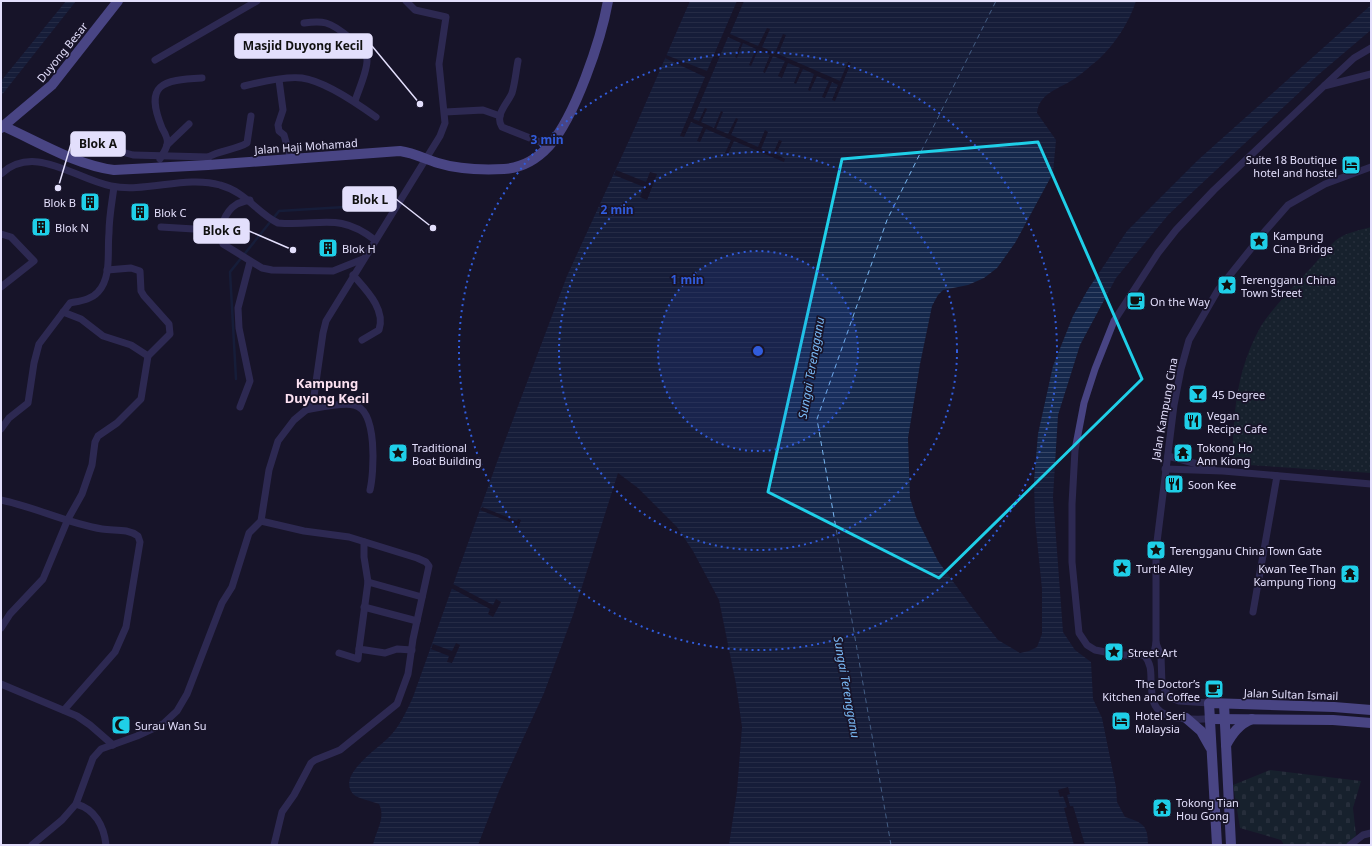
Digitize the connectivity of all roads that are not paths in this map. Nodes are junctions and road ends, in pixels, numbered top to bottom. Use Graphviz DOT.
graph roads {
  1 [pos="118,1"];
  2 [pos="257,1"];
  3 [pos="406,1"];
  4 [pos="608,1"];
  5 [pos="304,23"];
  6 [pos="1371,48"];
  7 [pos="155,60"];
  8 [pos="518,61"];
  9 [pos="1371,74"];
  10 [pos="202,78"];
  11 [pos="279,80"];
  12 [pos="244,86"];
  13 [pos="1324,86"];
  14 [pos="355,101"];
  15 [pos="445,112"];
  16 [pos="251,116"];
  17 [pos="500,116"];
  18 [pos="376,117"];
  19 [pos="189,124"];
  20 [pos="2,127"];
  21 [pos="79,140"];
  22 [pos="167,145"];
  23 [pos="550,146"];
  24 [pos="65,154"];
  25 [pos="161,156"];
  26 [pos="427,158"];
  27 [pos="291,160"];
  28 [pos="208,161"];
  29 [pos="58,167"];
  30 [pos="1371,167"];
  31 [pos="155,168"];
  32 [pos="1,174"];
  33 [pos="114,187"];
  34 [pos="250,200"];
  35 [pos="161,227"];
  36 [pos="1,234"];
  37 [pos="220,237"];
  38 [pos="375,240"];
  39 [pos="363,259"];
  40 [pos="249,261"];
  41 [pos="107,270"];
  42 [pos="353,275"];
  43 [pos="1,287"];
  44 [pos="64,312"];
  45 [pos="362,340"];
  46 [pos="148,356"];
  47 [pos="240,407"];
  48 [pos="306,410"];
  49 [pos="1,428"];
  50 [pos="1168,456"];
  51 [pos="1165,469"];
  52 [pos="1223,471"];
  53 [pos="1277,476"];
  54 [pos="1371,484"];
  55 [pos="370,490"];
  56 [pos="1,500"];
  57 [pos="68,519"];
  58 [pos="260,521"];
  59 [pos="364,542"];
  60 [pos="368,582"];
  61 [pos="422,597"];
  62 [pos="364,607"];
  63 [pos="1253,612"];
  64 [pos="417,621"];
  65 [pos="1,628"];
  66 [pos="1156,643"];
  67 [pos="359,649"];
  68 [pos="412,650"];
  69 [pos="339,653"];
  70 [pos="1144,655"];
  71 [pos="1,684"];
  72 [pos="1210,703"];
  73 [pos="1224,704"];
  74 [pos="64,710"];
  75 [pos="1371,710"];
  76 [pos="1186,718"];
  77 [pos="1210,719"];
  78 [pos="1224,719"];
  79 [pos="1252,719"];
  80 [pos="1371,723"];
  81 [pos="113,745"];
  82 [pos="1226,745"];
  83 [pos="1212,751"];
  84 [pos="76,804"];
  85 [pos="1371,833"];
  86 [pos="32,845"];
  87 [pos="106,845"];
  88 [pos="274,845"];
  89 [pos="1217,845"];
  90 [pos="1231,845"];
  91 [pos="1350,845"];
  1 -- 20 [label="street, Duyong Besar"];
  2 -- 7 [label="street"];
  3 -- 15 [label="street"];
  4 -- 23 [label="street"];
  5 -- 14 [label="street"];
  6 -- 13 [label="street"];
  8 -- 17 [label="street"];
  9 -- 13 [label="street"];
  10 -- 22 [label="street"];
  11 -- 12 [label="street"];
  11 -- 14 [label="street"];
  11 -- 27 [label="street"];
  13 -- 70 [label="street"];
  14 -- 18 [label="street"];
  15 -- 17 [label="street"];
  15 -- 26 [label="street"];
  16 -- 28 [label="street"];
  17 -- 23 [label="street"];
  19 -- 22 [label="street"];
  20 -- 24 [label="street, Jalan Haji Mohamad"];
  21 -- 25 [label="street"];
  22 -- 25 [label="street"];
  23 -- 26 [label="street, Jalan Haji Mohamad"];
  24 -- 29 [label="street"];
  24 -- 31 [label="street, Jalan Haji Mohamad"];
  25 -- 28 [label="street"];
  25 -- 31 [label="street"];
  26 -- 27 [label="street, Jalan Haji Mohamad"];
  26 -- 38 [label="street"];
  27 -- 28 [label="street, Jalan Haji Mohamad"];
  28 -- 31 [label="street, Jalan Haji Mohamad"];
  29 -- 32 [label="street"];
  29 -- 33 [label="street"];
  30 -- 50 [label="street, Jalan Kampung Cina"];
  33 -- 34 [label="street"];
  33 -- 41 [label="street"];
  34 -- 37 [label="street"];
  34 -- 38 [label="street"];
  35 -- 37 [label="street"];
  36 -- 43 [label="street"];
  37 -- 40 [label="street"];
  38 -- 39 [label="street"];
  39 -- 40 [label="street"];
  39 -- 42 [label="street"];
  40 -- 47 [label="street"];
  41 -- 44 [label="street"];
  41 -- 46 [label="street"];
  42 -- 45 [label="street"];
  42 -- 48 [label="street"];
  44 -- 46 [label="street"];
  44 -- 49 [label="street"];
  46 -- 57 [label="street"];
  48 -- 55 [label="street"];
  48 -- 58 [label="street"];
  50 -- 51 [label="street, Jalan Kampung Cina"];
  50 -- 52 [label="street"];
  51 -- 52 [label="street"];
  51 -- 66 [label="street, Jalan Kampung Cina"];
  52 -- 53 [label="street"];
  53 -- 54 [label="street"];
  53 -- 63 [label="street"];
  56 -- 57 [label="street"];
  57 -- 65 [label="street"];
  57 -- 74 [label="street"];
  58 -- 59 [label="street"];
  58 -- 81 [label="street"];
  59 -- 60 [label="street"];
  59 -- 61 [label="street"];
  60 -- 61 [label="street"];
  60 -- 62 [label="street"];
  61 -- 64 [label="street"];
  62 -- 64 [label="street"];
  62 -- 67 [label="street"];
  64 -- 68 [label="street"];
  66 -- 70 [label="street"];
  66 -- 72 [label="street, Jalan Kampung Cina"];
  67 -- 68 [label="street"];
  67 -- 69 [label="street"];
  68 -- 88 [label="street"];
  70 -- 76 [label="street"];
  71 -- 74 [label="street"];
  72 -- 73 [label="street, Jalan Sultan Ismail"];
  72 -- 77 [label="street"];
  73 -- 75 [label="street, Jalan Sultan Ismail"];
  73 -- 78 [label="street"];
  74 -- 81 [label="street"];
  76 -- 77 [label="street"];
  76 -- 83 [label="street"];
  77 -- 78 [label="street"];
  77 -- 83 [label="street"];
  78 -- 79 [label="street"];
  78 -- 82 [label="street"];
  79 -- 80 [label="street"];
  79 -- 82 [label="street"];
  81 -- 84 [label="street"];
  82 -- 90 [label="street"];
  83 -- 89 [label="street"];
  84 -- 86 [label="street"];
  84 -- 87 [label="street"];
  85 -- 91 [label="street"];
}
